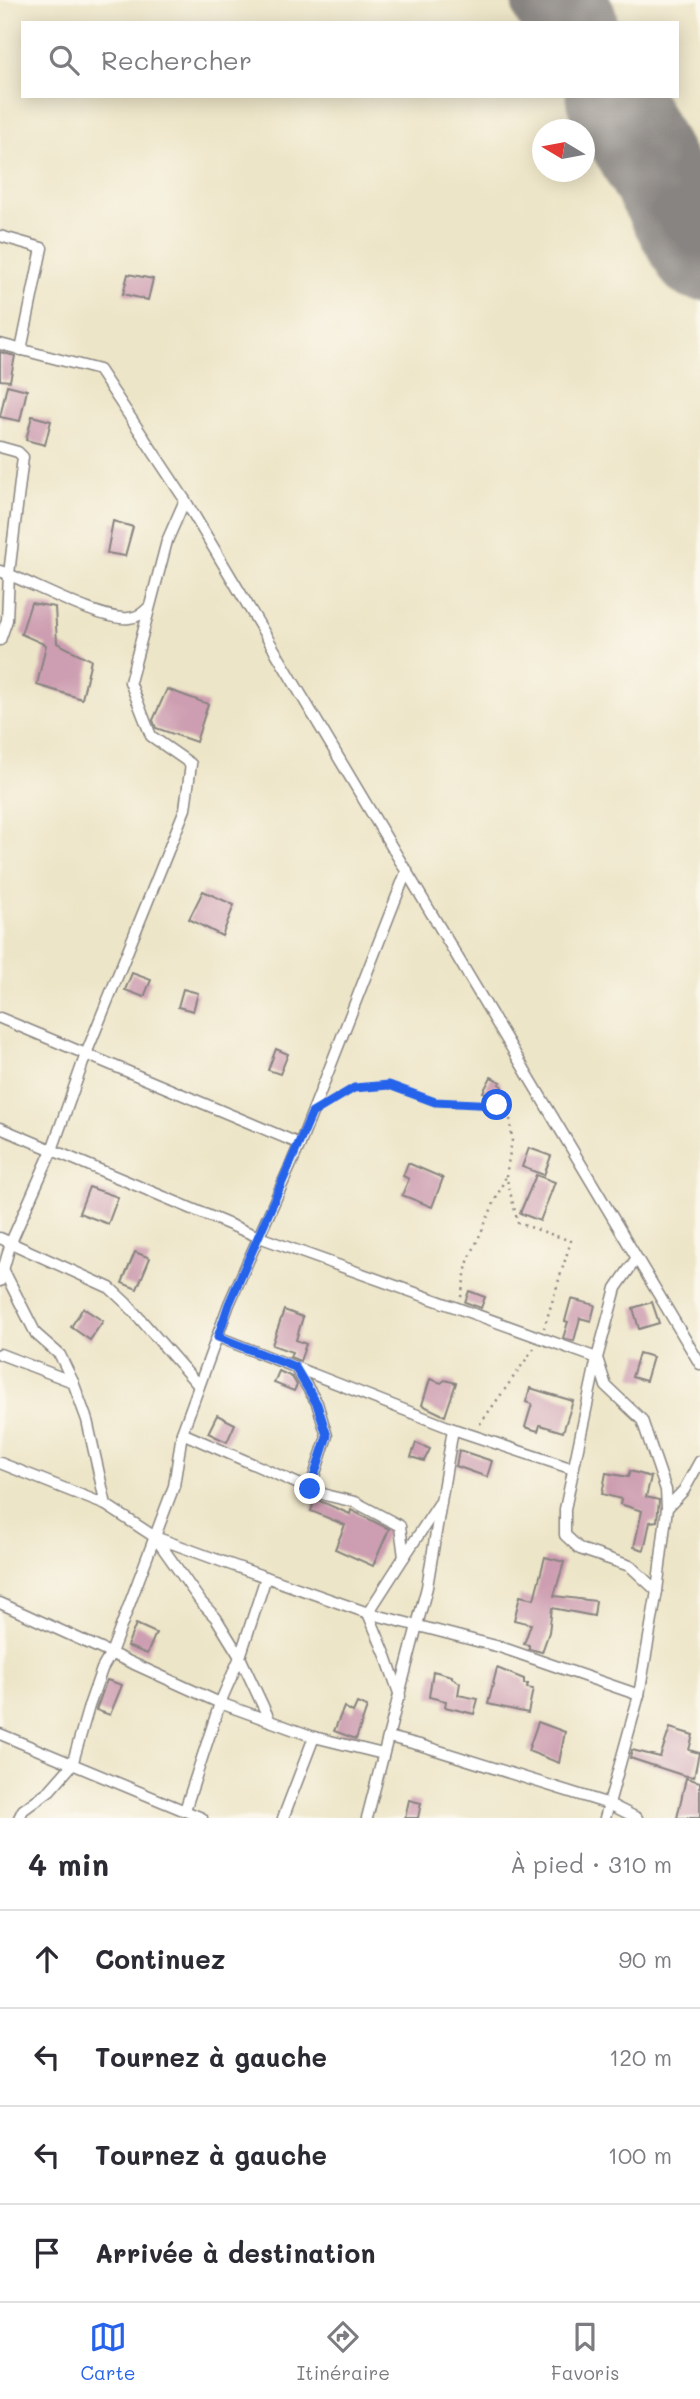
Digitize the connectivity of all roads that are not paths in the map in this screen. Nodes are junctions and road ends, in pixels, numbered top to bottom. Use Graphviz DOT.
graph roads {
  1 [pos="0,236"];
  2 [pos="0,344"];
  3 [pos="21,350"];
  4 [pos="0,447"];
  5 [pos="185,500"];
  6 [pos="167,541"];
  7 [pos="4,573"];
  8 [pos="0,640"];
  9 [pos="407,870"];
  10 [pos="0,1018"];
  11 [pos="86,1054"];
  12 [pos="0,1128"];
  13 [pos="300,1144"];
  14 [pos="52,1150"];
  15 [pos="259,1237"];
  16 [pos="6,1240"];
  17 [pos="636,1259"];
  18 [pos="1,1271"];
  19 [pos="218,1337"];
  20 [pos="0,1354"];
  21 [pos="597,1358"];
  22 [pos="700,1364"];
  23 [pos="295,1367"];
  24 [pos="73,1382"];
  25 [pos="199,1386"];
  26 [pos="453,1429"];
  27 [pos="182,1433"];
  28 [pos="700,1461"];
  29 [pos="0,1463"];
  30 [pos="573,1469"];
  31 [pos="310,1489"];
  32 [pos="442,1499"];
  33 [pos="106,1505"];
  34 [pos="667,1508"];
  35 [pos="155,1537"];
  36 [pos="404,1557"];
  37 [pos="266,1577"];
  38 [pos="657,1591"];
  39 [pos="0,1603"];
  40 [pos="368,1614"];
  41 [pos="418,1626"];
  42 [pos="111,1653"];
  43 [pos="240,1657"];
  44 [pos="639,1695"];
  45 [pos="400,1696"];
  46 [pos="220,1703"];
  47 [pos="270,1721"];
  48 [pos="0,1734"];
  49 [pos="314,1737"];
  50 [pos="389,1737"];
  51 [pos="383,1754"];
  52 [pos="72,1765"];
  53 [pos="609,1804"];
  54 [pos="185,1810"];
  55 [pos="19,1818"];
  56 [pos="202,1818"];
  57 [pos="284,1818"];
  58 [pos="367,1818"];
  59 [pos="605,1818"];
  60 [pos="637,1818"];
  1 -- 3 [label="street"];
  2 -- 3 [label="street"];
  3 -- 5 [label="street"];
  4 -- 7 [label="street"];
  5 -- 6 [label="street"];
  5 -- 9 [label="street"];
  6 -- 7 [label="street"];
  6 -- 11 [label="street"];
  7 -- 8 [label="street"];
  9 -- 13 [label="street"];
  9 -- 17 [label="street"];
  10 -- 11 [label="street"];
  11 -- 13 [label="street"];
  11 -- 14 [label="street"];
  12 -- 14 [label="street"];
  13 -- 15 [label="street"];
  14 -- 15 [label="street"];
  14 -- 16 [label="street"];
  15 -- 19 [label="street"];
  15 -- 21 [label="street"];
  16 -- 18 [label="street"];
  16 -- 25 [label="street"];
  17 -- 21 [label="street"];
  17 -- 22 [label="street"];
  18 -- 24 [label="street"];
  19 -- 23 [label="street"];
  19 -- 25 [label="street"];
  20 -- 24 [label="street"];
  21 -- 30 [label="street"];
  21 -- 34 [label="street"];
  23 -- 26 [label="street"];
  23 -- 31 [label="street"];
  24 -- 33 [label="street"];
  25 -- 27 [label="street"];
  26 -- 30 [label="street"];
  26 -- 32 [label="street"];
  27 -- 31 [label="street"];
  27 -- 35 [label="street"];
  28 -- 34 [label="street"];
  29 -- 33 [label="street"];
  30 -- 38 [label="street"];
  31 -- 36 [label="street"];
  32 -- 36 [label="street"];
  32 -- 41 [label="street"];
  33 -- 35 [label="street"];
  34 -- 38 [label="street"];
  35 -- 37 [label="street"];
  35 -- 42 [label="street"];
  35 -- 43 [label="street"];
  36 -- 40 [label="street"];
  37 -- 40 [label="street"];
  37 -- 43 [label="street"];
  38 -- 44 [label="street"];
  39 -- 42 [label="street"];
  40 -- 41 [label="street"];
  40 -- 45 [label="street"];
  41 -- 44 [label="street"];
  41 -- 45 [label="street"];
  42 -- 46 [label="street"];
  42 -- 52 [label="street"];
  43 -- 46 [label="street"];
  43 -- 47 [label="street"];
  44 -- 53 [label="street"];
  45 -- 50 [label="street"];
  46 -- 47 [label="street"];
  46 -- 54 [label="street"];
  47 -- 49 [label="street"];
  48 -- 52 [label="street"];
  49 -- 51 [label="street"];
  49 -- 57 [label="street"];
  50 -- 51 [label="street"];
  50 -- 53 [label="street"];
  51 -- 58 [label="street"];
  52 -- 54 [label="street"];
  52 -- 55 [label="street"];
  53 -- 59 [label="street"];
  53 -- 60 [label="street"];
  54 -- 56 [label="street"];
}
